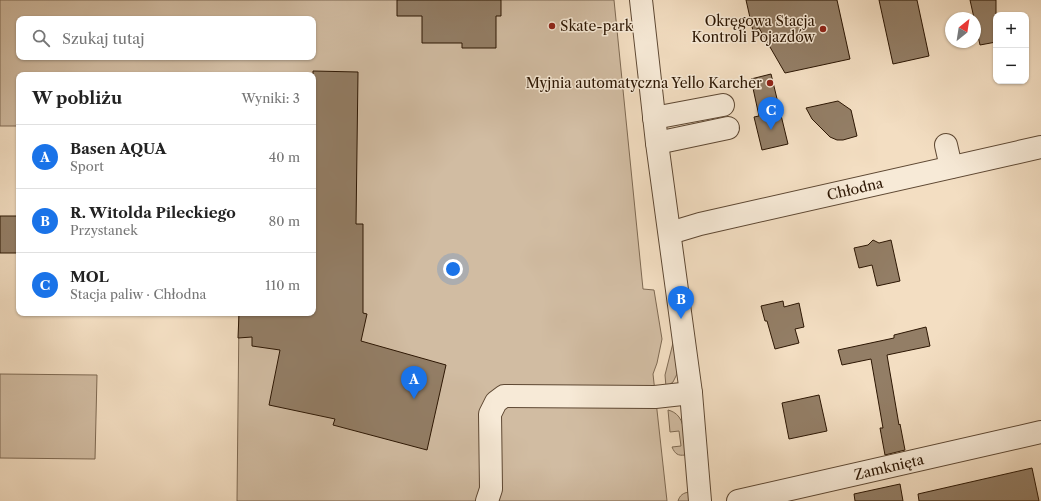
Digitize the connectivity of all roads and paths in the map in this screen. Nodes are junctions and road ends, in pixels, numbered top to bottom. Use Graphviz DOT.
graph roads {
  1 [pos="640,0"];
  2 [pos="723,105"];
  3 [pos="654,118"];
  4 [pos="728,128"];
  5 [pos="657,143"];
  6 [pos="946,145"];
  7 [pos="1041,147"];
  8 [pos="951,167"];
  9 [pos="670,233"];
  10 [pos="691,393"];
  11 [pos="1041,432"];
  12 [pos="487,501"];
  13 [pos="700,501"];
  14 [pos="738,501"];
  1 -- 3 [label="street"];
  2 -- 3 [label="street"];
  3 -- 5 [label="street"];
  4 -- 5 [label="street"];
  5 -- 9 [label="street"];
  6 -- 8 [label="street"];
  7 -- 8 [label="street, Chłodna"];
  8 -- 9 [label="street, Chłodna"];
  9 -- 10 [label="street"];
  10 -- 12 [label="street"];
  10 -- 13 [label="street"];
  11 -- 14 [label="street, Zamknięta"];
}
